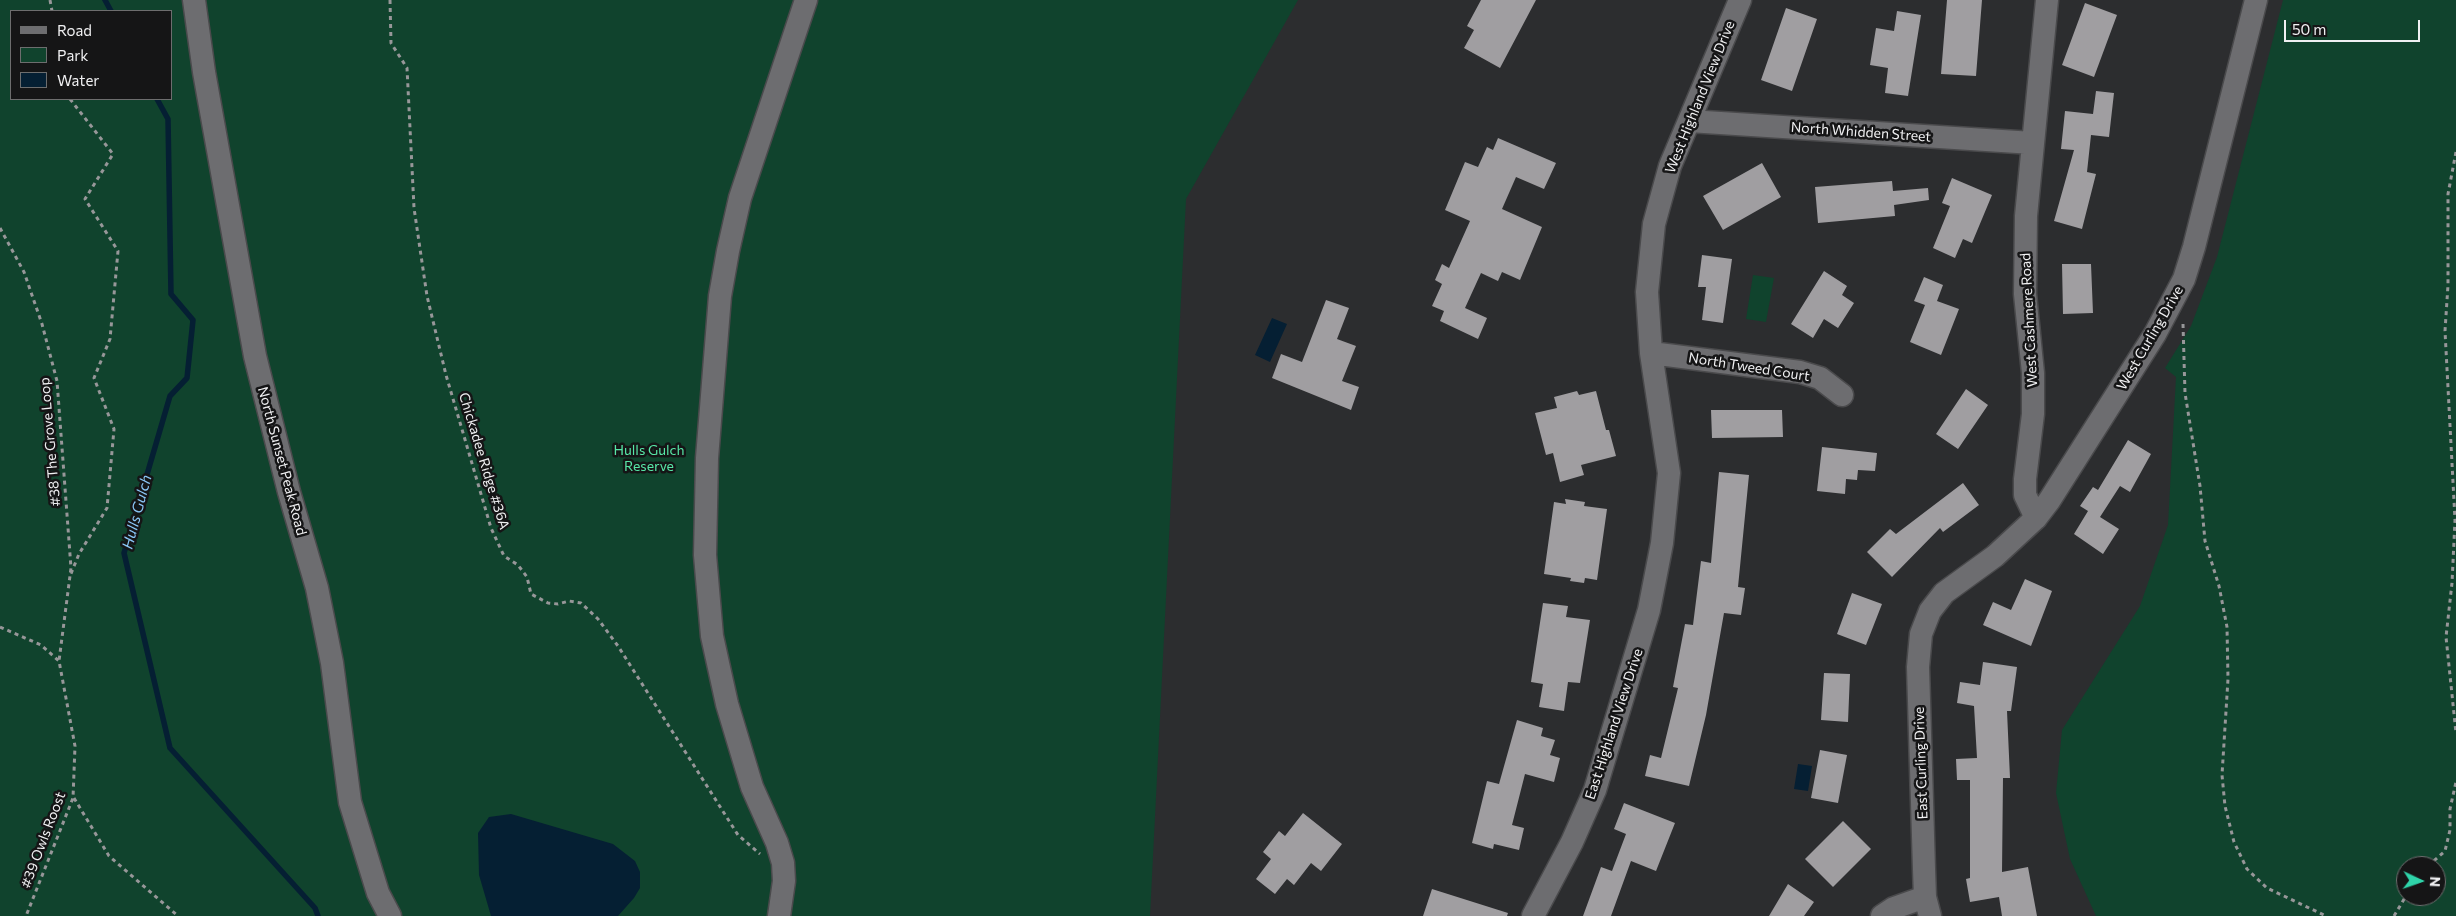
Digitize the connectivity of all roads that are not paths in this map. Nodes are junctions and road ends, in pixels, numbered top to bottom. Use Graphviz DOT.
graph roads {
  1 [pos="194,0"];
  2 [pos="806,0"];
  3 [pos="1740,0"];
  4 [pos="2047,0"];
  5 [pos="2256,0"];
  6 [pos="1689,121"];
  7 [pos="2033,143"];
  8 [pos="1651,353"];
  9 [pos="1842,395"];
  10 [pos="2036,518"];
  11 [pos="1649,610"];
  12 [pos="1930,612"];
  13 [pos="1928,906"];
  14 [pos="390,916"];
  15 [pos="779,916"];
  16 [pos="1533,916"];
  17 [pos="1882,916"];
  1 -- 14 [label="street, North Sunset Peak Road"];
  2 -- 15 [label="street"];
  3 -- 6 [label="street, West Highland View Drive"];
  4 -- 7 [label="street, West Cashmere Road"];
  5 -- 10 [label="street, West Curling Drive"];
  6 -- 7 [label="street, North Whidden Street"];
  6 -- 8 [label="street, West Highland View Drive"];
  7 -- 10 [label="street, West Cashmere Road"];
  8 -- 9 [label="street, North Tweed Court"];
  8 -- 11 [label="street, West Highland View Drive"];
  10 -- 12 [label="street, West Curling Drive"];
  11 -- 16 [label="street, East Highland View Drive"];
  12 -- 13 [label="street, East Curling Drive"];
  13 -- 17 [label="street"];
}
